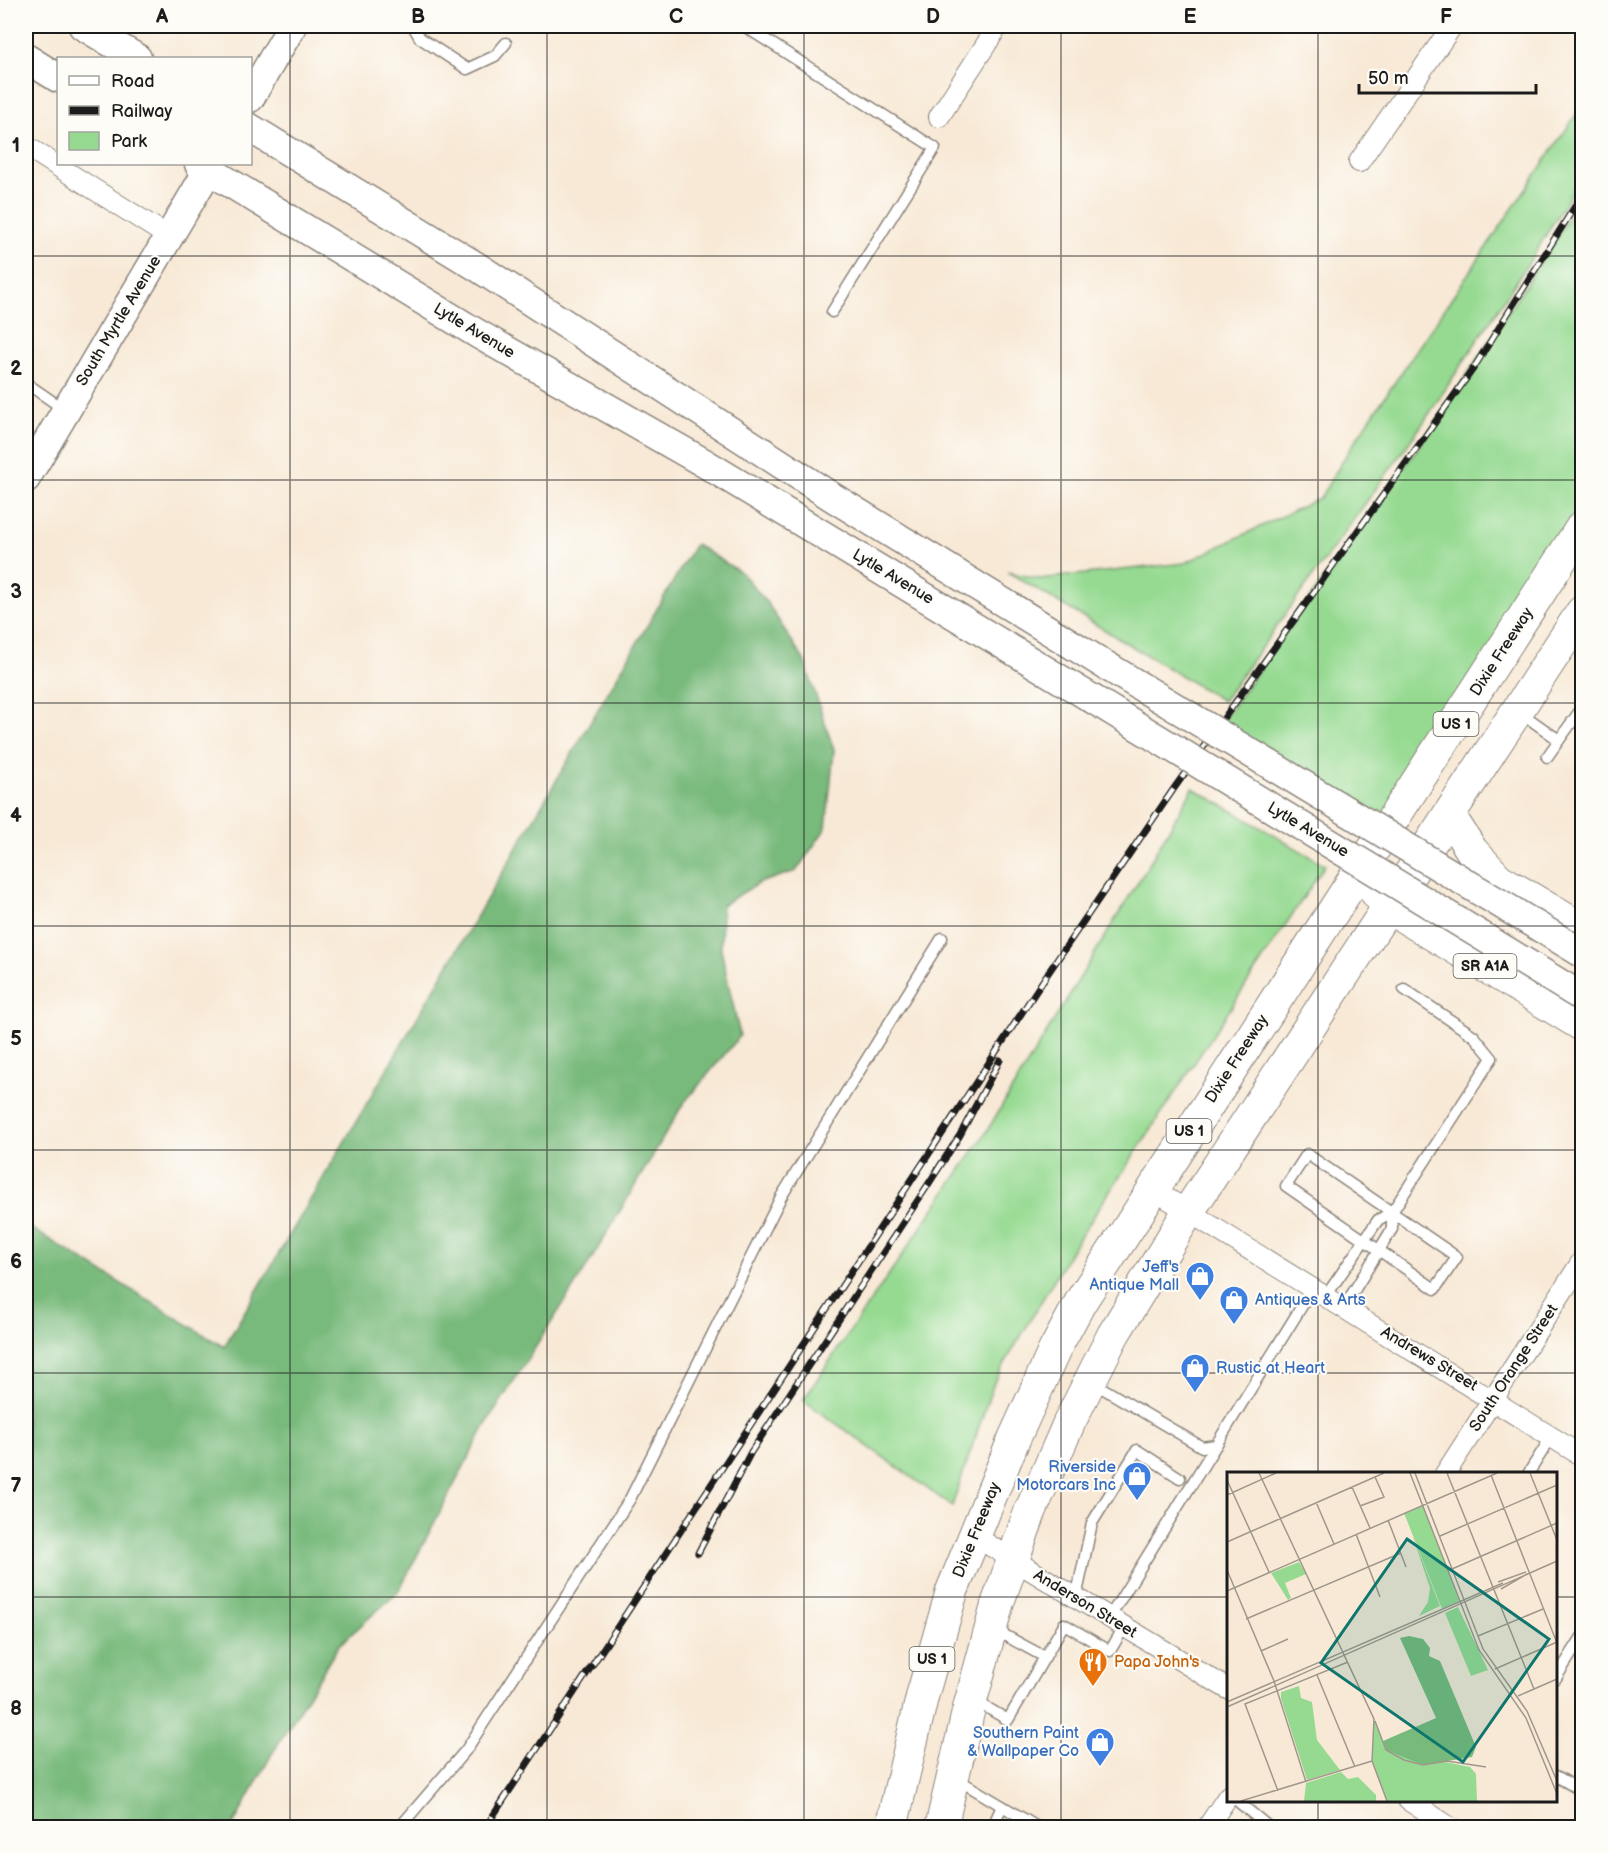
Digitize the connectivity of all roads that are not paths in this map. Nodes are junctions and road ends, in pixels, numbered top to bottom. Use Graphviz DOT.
graph roads {
  1 [pos="82,26"];
  2 [pos="292,26"];
  3 [pos="413,26"];
  4 [pos="744,26"];
  5 [pos="998,26"];
  6 [pos="1450,26"];
  7 [pos="506,43"];
  8 [pos="135,57"];
  9 [pos="26,58"];
  10 [pos="57,77"];
  11 [pos="252,95"];
  12 [pos="939,117"];
  13 [pos="252,129"];
  14 [pos="26,146"];
  15 [pos="1359,162"];
  16 [pos="207,165"];
  17 [pos="170,237"];
  18 [pos="832,312"];
  19 [pos="26,383"];
  20 [pos="66,410"];
  21 [pos="26,478"];
  22 [pos="1580,537"];
  23 [pos="1582,612"];
  24 [pos="1582,708"];
  25 [pos="1518,711"];
  26 [pos="1559,740"];
  27 [pos="1547,757"];
  28 [pos="1449,815"];
  29 [pos="1423,855"];
  30 [pos="1364,864"];
  31 [pos="1498,879"];
  32 [pos="1388,907"];
  33 [pos="1582,929"];
  34 [pos="942,938"];
  35 [pos="1582,953"];
  36 [pos="1404,989"];
  37 [pos="1582,997"];
  38 [pos="1582,1025"];
  39 [pos="1152,1189"];
  40 [pos="1188,1212"];
  41 [pos="1392,1212"];
  42 [pos="1364,1240"];
  43 [pos="1379,1250"];
  44 [pos="1582,1261"];
  45 [pos="1319,1292"];
  46 [pos="1344,1307"];
  47 [pos="1089,1381"];
  48 [pos="1495,1399"];
  49 [pos="1552,1436"];
  50 [pos="1216,1445"];
  51 [pos="1582,1456"];
  52 [pos="1446,1472"];
  53 [pos="1529,1472"];
  54 [pos="1180,1478"];
  55 [pos="974,1536"];
  56 [pos="1012,1560"];
  57 [pos="1076,1598"];
  58 [pos="1117,1623"];
  59 [pos="991,1628"];
  60 [pos="1582,1637"];
  61 [pos="1045,1656"];
  62 [pos="1557,1676"];
  63 [pos="1227,1688"];
  64 [pos="971,1698"];
  65 [pos="953,1777"];
  66 [pos="1557,1777"];
  67 [pos="1582,1791"];
  68 [pos="1227,1797"];
  69 [pos="1239,1802"];
  70 [pos="1411,1802"];
  71 [pos="1002,1806"];
  72 [pos="399,1827"];
  73 [pos="891,1827"];
  74 [pos="941,1827"];
  75 [pos="992,1827"];
  76 [pos="1039,1827"];
  77 [pos="1207,1827"];
  78 [pos="1270,1827"];
  79 [pos="1451,1827"];
  1 -- 8 [label="main road"];
  2 -- 11 [label="main road"];
  3 -- 7 [label="lane"];
  4 -- 18 [label="lane"];
  5 -- 12 [label="street"];
  6 -- 15 [label="street"];
  9 -- 10 [label="main road"];
  13 -- 35 [label="main road, bridge"];
  14 -- 17 [label="street"];
  16 -- 17 [label="main road, South Myrtle Avenue"];
  16 -- 37 [label="main road, Lytle Avenue, bridge"];
  17 -- 20 [label="main road, South Myrtle Avenue"];
  19 -- 20 [label="lane"];
  20 -- 21 [label="main road, South Myrtle Avenue"];
  22 -- 30 [label="main road, Dixie Freeway / US 1"];
  23 -- 25 [label="main road, US 1"];
  24 -- 26 [label="lane"];
  25 -- 26 [label="lane"];
  25 -- 28 [label="main road, US 1"];
  26 -- 27 [label="lane"];
  28 -- 29 [label="main road, US 1"];
  28 -- 31 [label="main road"];
  29 -- 30 [label="main road"];
  29 -- 31 [label="main road"];
  29 -- 32 [label="main road, US 1"];
  30 -- 32 [label="main road, SR A1A"];
  30 -- 39 [label="main road, Dixie Freeway / US 1"];
  31 -- 33 [label="main road"];
  32 -- 38 [label="main road, SR A1A"];
  32 -- 40 [label="main road, US 1"];
  34 -- 72 [label="lane"];
  36 -- 41 [label="lane"];
  39 -- 40 [label="street, Andrews Street"];
  39 -- 55 [label="main road, Dixie Freeway / US 1"];
  40 -- 45 [label="street, Andrews Street"];
  40 -- 47 [label="main road, US 1"];
  41 -- 42 [label="lane"];
  41 -- 42 [label="lane"];
  41 -- 43 [label="lane"];
  41 -- 43 [label="lane"];
  42 -- 43 [label="lane"];
  42 -- 45 [label="lane"];
  43 -- 46 [label="lane"];
  44 -- 48 [label="street, South Orange Street"];
  45 -- 46 [label="street, Andrews Street"];
  45 -- 50 [label="lane"];
  46 -- 48 [label="street, Andrews Street"];
  47 -- 50 [label="lane"];
  47 -- 56 [label="main road, US 1"];
  48 -- 49 [label="street, Andrews Street"];
  48 -- 52 [label="street, South Orange Street"];
  49 -- 51 [label="street, Andrews Street"];
  49 -- 53 [label="lane"];
  50 -- 58 [label="lane"];
  54 -- 57 [label="lane"];
  55 -- 56 [label="street, Anderson Street"];
  55 -- 73 [label="main road, Dixie Freeway / US 1"];
  56 -- 57 [label="street, Anderson Street"];
  56 -- 59 [label="main road, US 1"];
  57 -- 58 [label="street, Anderson Street"];
  58 -- 61 [label="lane"];
  58 -- 63 [label="street, Anderson Street"];
  59 -- 61 [label="lane"];
  59 -- 64 [label="main road, US 1"];
  60 -- 62 [label="lane"];
  61 -- 64 [label="lane"];
  64 -- 65 [label="main road, US 1"];
  65 -- 71 [label="lane"];
  65 -- 74 [label="main road, US 1"];
  66 -- 67 [label="lane"];
  68 -- 77 [label="street"];
  69 -- 78 [label="lane"];
  70 -- 79 [label="street"];
  71 -- 75 [label="lane"];
  71 -- 76 [label="lane"];
}
